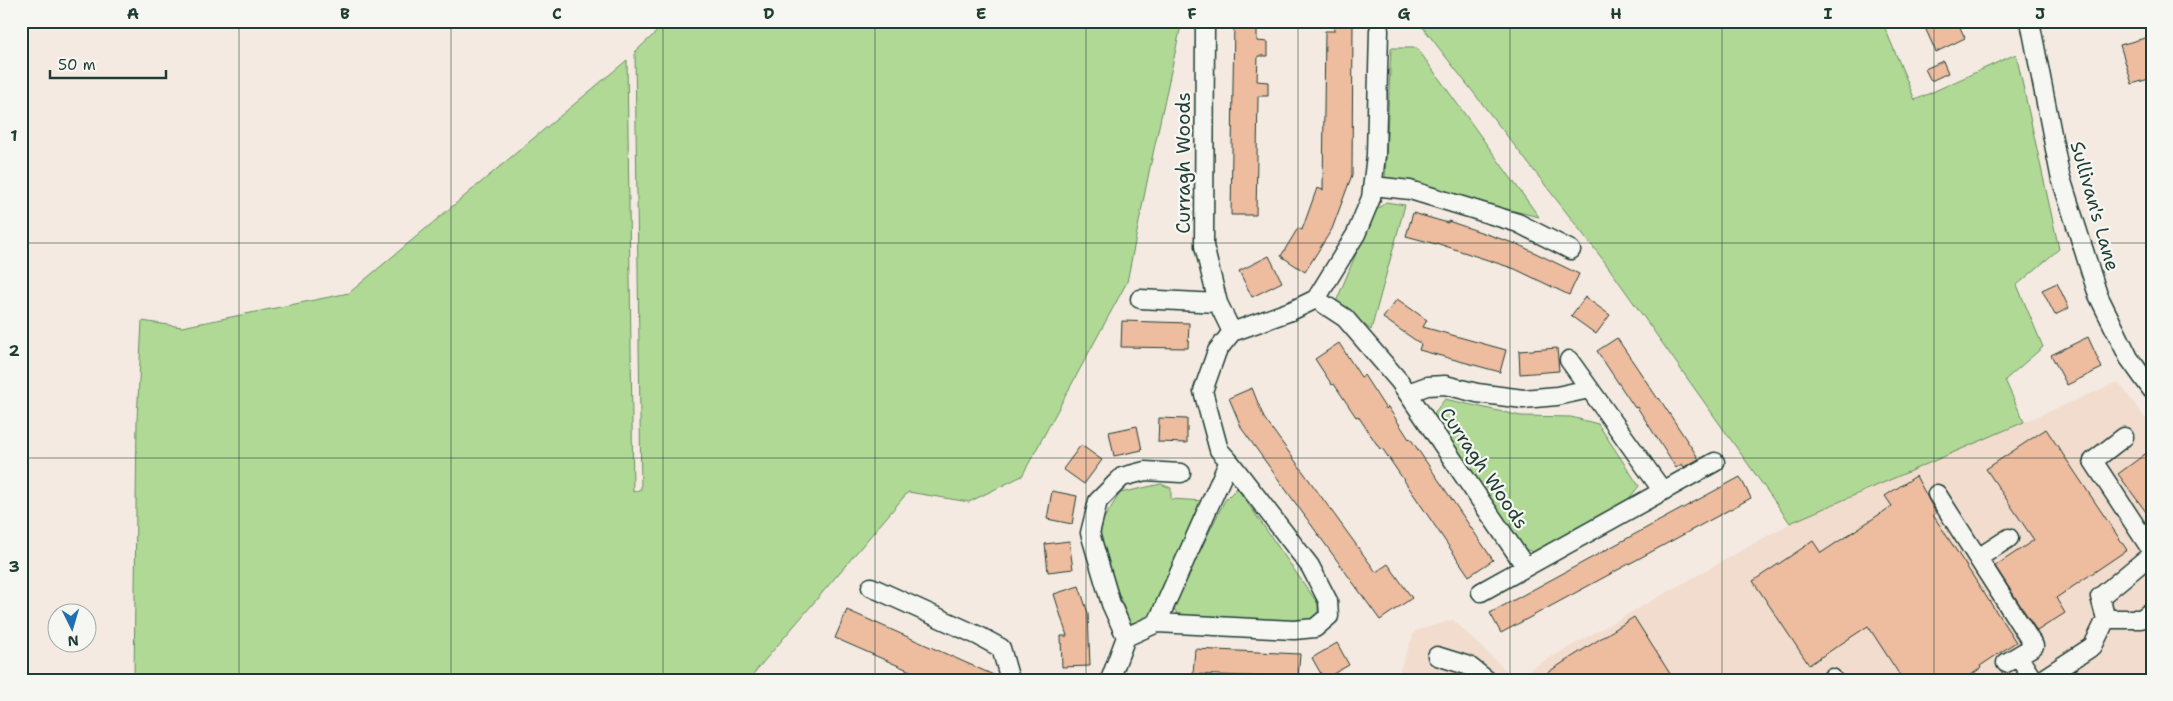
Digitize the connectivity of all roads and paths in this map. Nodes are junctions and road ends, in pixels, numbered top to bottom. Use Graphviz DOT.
graph roads {
  1 [pos="1204,21"];
  2 [pos="2030,21"];
  3 [pos="1378,30"];
  4 [pos="1373,186"];
  5 [pos="1571,250"];
  6 [pos="1316,298"];
  7 [pos="1140,299"];
  8 [pos="1218,303"];
  9 [pos="1232,332"];
  10 [pos="1569,360"];
  11 [pos="1589,389"];
  12 [pos="2152,390"];
  13 [pos="1408,393"];
  14 [pos="2124,437"];
  15 [pos="1229,461"];
  16 [pos="1715,462"];
  17 [pos="1181,474"];
  18 [pos="1662,490"];
  19 [pos="1938,494"];
  20 [pos="2009,538"];
  21 [pos="2152,552"];
  22 [pos="1978,558"];
  23 [pos="1525,566"];
  24 [pos="871,587"];
  25 [pos="1481,592"];
  26 [pos="2152,611"];
  27 [pos="2106,619"];
  28 [pos="1156,623"];
  29 [pos="1126,637"];
  30 [pos="1436,656"];
  31 [pos="1010,680"];
  32 [pos="1110,680"];
  33 [pos="1487,680"];
  34 [pos="2032,680"];
  35 [pos="2040,680"];
  1 -- 8 [label="street, Curragh Woods"];
  2 -- 12 [label="street, Sullivan's Lane"];
  3 -- 4 [label="street"];
  4 -- 5 [label="street"];
  4 -- 6 [label="street"];
  6 -- 9 [label="street"];
  6 -- 13 [label="street, Curragh Woods"];
  7 -- 8 [label="street"];
  8 -- 9 [label="street, Curragh Woods"];
  9 -- 15 [label="street"];
  10 -- 11 [label="street"];
  11 -- 13 [label="street, Curragh Woods"];
  11 -- 18 [label="street"];
  13 -- 23 [label="street, Curragh Woods"];
  14 -- 21 [label="street"];
  15 -- 28 [label="street"];
  15 -- 28 [label="street"];
  16 -- 18 [label="street"];
  17 -- 29 [label="street"];
  18 -- 23 [label="street"];
  19 -- 22 [label="street"];
  20 -- 22 [label="street"];
  21 -- 27 [label="street"];
  22 -- 34 [label="street"];
  23 -- 25 [label="street"];
  24 -- 31 [label="street"];
  26 -- 27 [label="street"];
  27 -- 35 [label="street"];
  28 -- 29 [label="street"];
  29 -- 32 [label="street"];
  30 -- 33 [label="street"];
}
